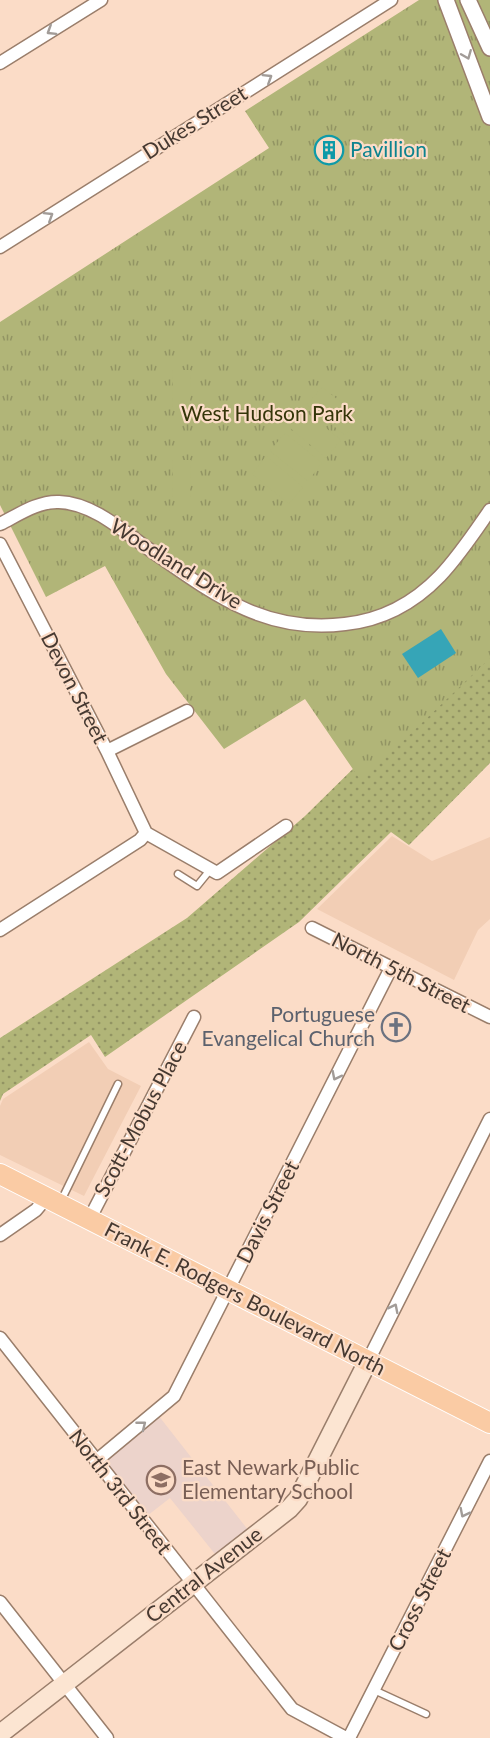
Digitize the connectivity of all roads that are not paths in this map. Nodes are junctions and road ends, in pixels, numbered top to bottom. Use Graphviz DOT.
graph roads {
  1 [pos="101,0"];
  2 [pos="391,0"];
  3 [pos="446,0"];
  4 [pos="468,0"];
  5 [pos="490,48"];
  6 [pos="0,63"];
  7 [pos="490,117"];
  8 [pos="0,247"];
  9 [pos="490,510"];
  10 [pos="0,524"];
  11 [pos="0,544"];
  12 [pos="187,711"];
  13 [pos="107,751"];
  14 [pos="286,826"];
  15 [pos="146,833"];
  16 [pos="214,871"];
  17 [pos="178,874"];
  18 [pos="1,926"];
  19 [pos="312,928"];
  20 [pos="391,968"];
  21 [pos="194,1017"];
  22 [pos="490,1017"];
  23 [pos="118,1084"];
  24 [pos="490,1119"];
  25 [pos="0,1174"];
  26 [pos="53,1201"];
  27 [pos="89,1220"];
  28 [pos="0,1235"];
  29 [pos="228,1290"];
  30 [pos="0,1338"];
  31 [pos="368,1361"];
  32 [pos="490,1423"];
  33 [pos="96,1461"];
  34 [pos="490,1461"];
  35 [pos="191,1584"];
  36 [pos="0,1602"];
  37 [pos="65,1684"];
  38 [pos="374,1690"];
  39 [pos="426,1714"];
  40 [pos="0,1734"];
  41 [pos="107,1738"];
  42 [pos="348,1738"];
  1 -- 6 [label="street, one-way"];
  8 -- 2 [label="street, Dukes Street, one-way"];
  3 -- 7 [label="street, one-way"];
  4 -- 5 [label="street"];
  9 -- 10 [label="street, Woodland Drive"];
  11 -- 13 [label="street, Devon Street"];
  12 -- 13 [label="street"];
  13 -- 15 [label="street, Devon Street"];
  14 -- 16 [label="street"];
  15 -- 16 [label="street"];
  15 -- 18 [label="street"];
  16 -- 17 [label="lane"];
  19 -- 20 [label="street, North 5th Street"];
  20 -- 22 [label="street, North 5th Street"];
  20 -- 29 [label="street, Davis Street, one-way"];
  21 -- 27 [label="street, Scott-Mobus Place"];
  23 -- 26 [label="lane"];
  31 -- 24 [label="street, Central Avenue, one-way"];
  25 -- 26 [label="main road, Frank E. Rodgers Boulevard North"];
  26 -- 27 [label="main road, Frank E. Rodgers Boulevard North"];
  26 -- 28 [label="street"];
  27 -- 29 [label="main road, Frank E. Rodgers Boulevard North"];
  29 -- 31 [label="main road, Frank E. Rodgers Boulevard North"];
  33 -- 29 [label="street, Davis Street, one-way"];
  30 -- 33 [label="street, North 3rd Street"];
  31 -- 32 [label="main road, Frank E. Rodgers Boulevard North"];
  31 -- 35 [label="main road, Central Avenue"];
  33 -- 35 [label="street, North 3rd Street"];
  34 -- 38 [label="street, Cross Street, one-way"];
  35 -- 37 [label="main road, Central Avenue"];
  35 -- 42 [label="street, North 3rd Street"];
  36 -- 37 [label="street"];
  37 -- 40 [label="main road, Central Avenue"];
  37 -- 41 [label="street"];
  38 -- 39 [label="lane"];
  38 -- 42 [label="street, Cross Street"];
}
